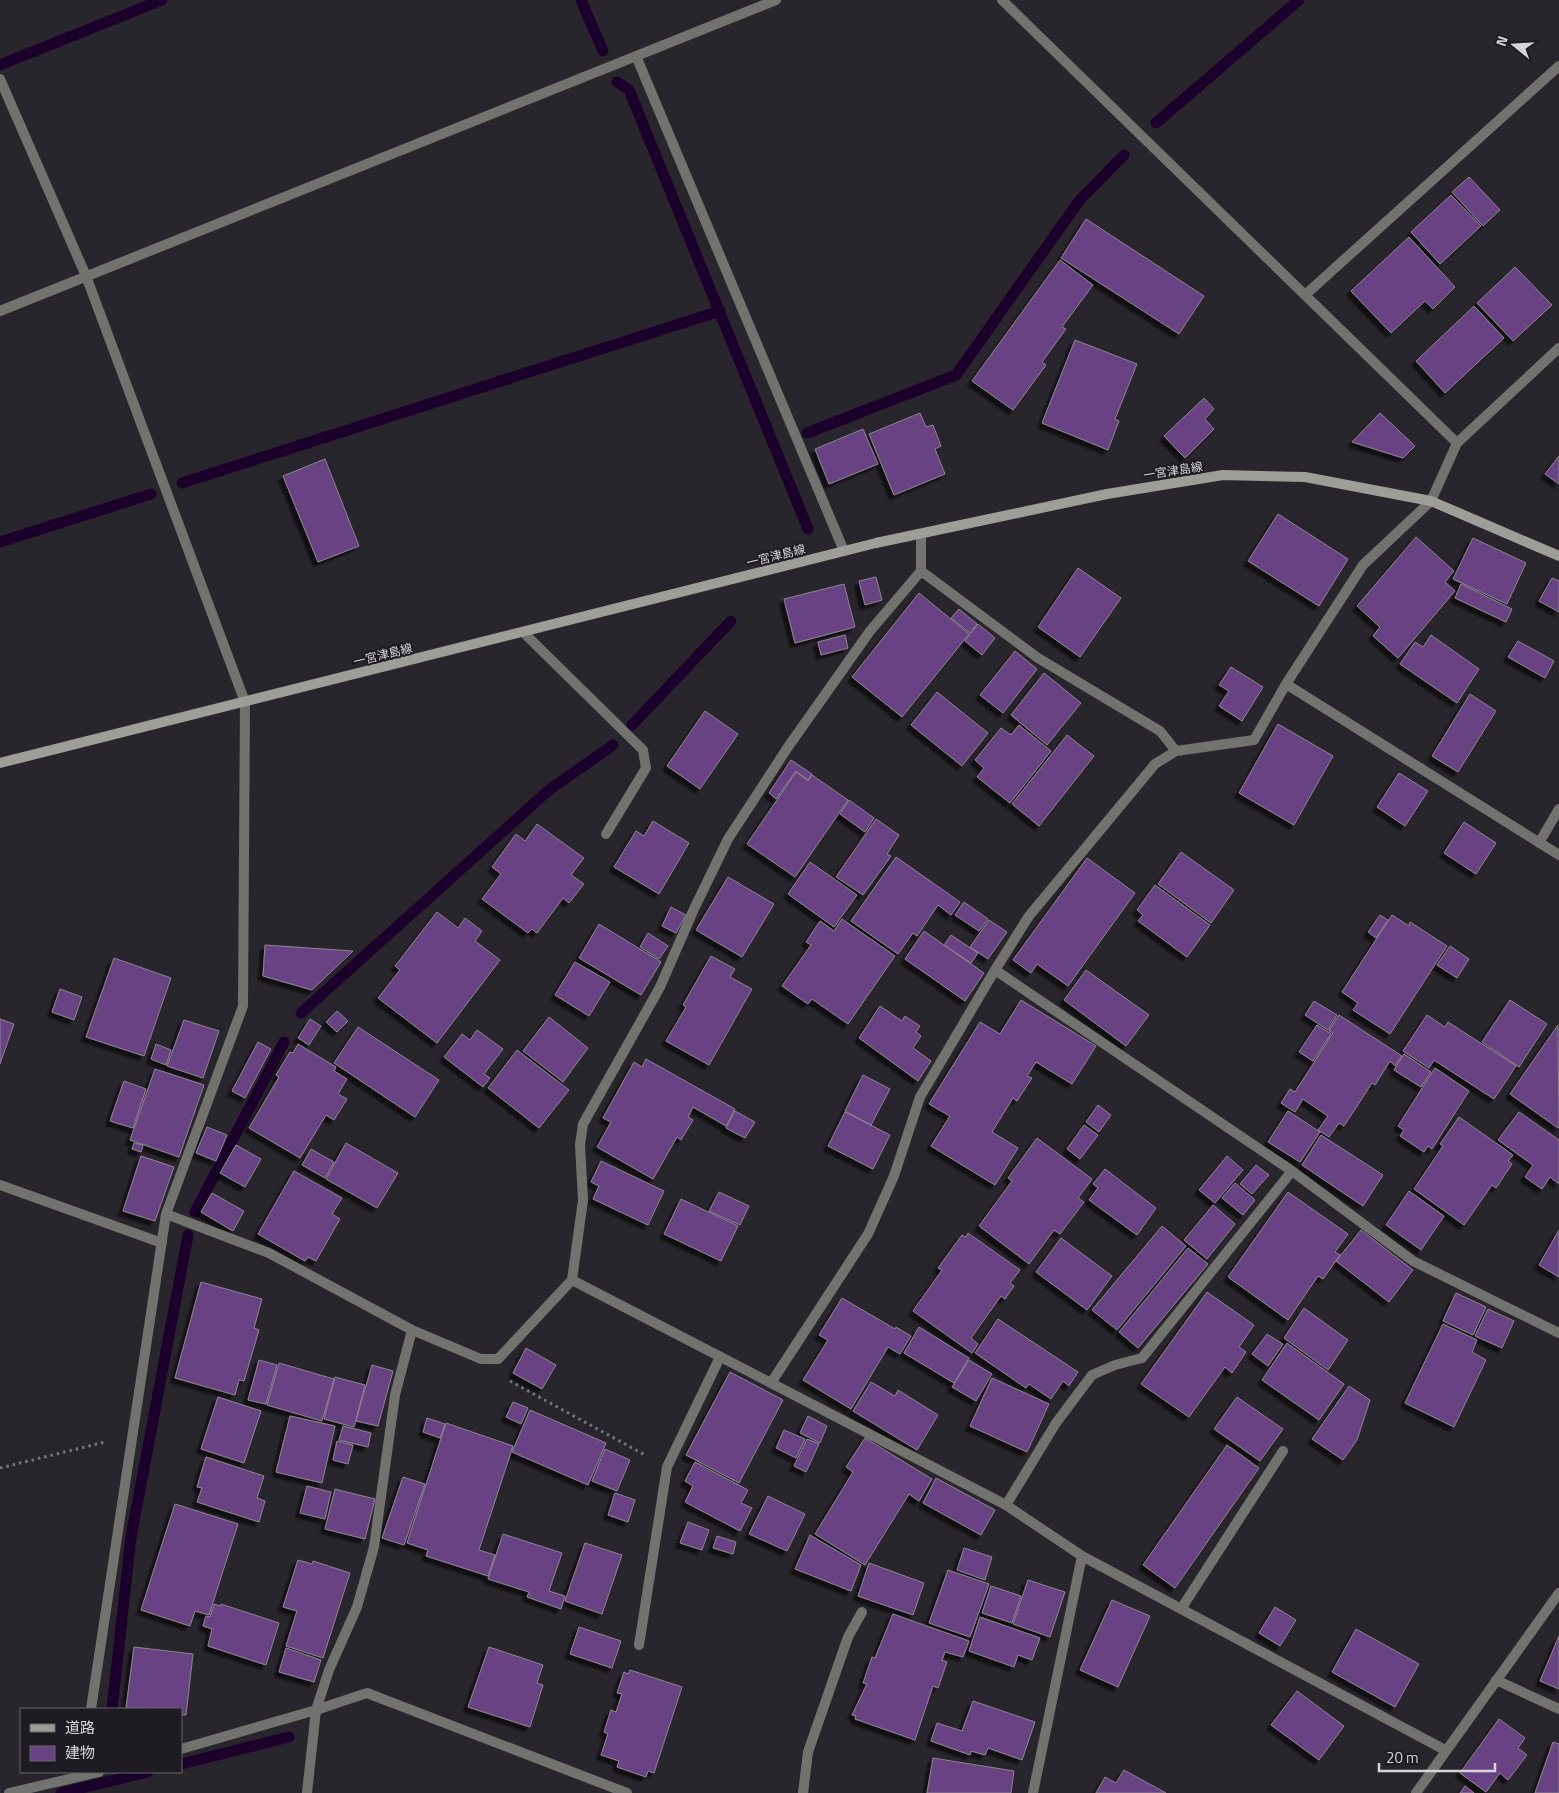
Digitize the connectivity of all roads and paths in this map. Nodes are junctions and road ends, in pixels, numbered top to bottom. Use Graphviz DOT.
graph roads {
  1 [pos="776,0"];
  2 [pos="1002,0"];
  3 [pos="636,56"];
  4 [pos="1559,66"];
  5 [pos="0,78"];
  6 [pos="86,276"];
  7 [pos="1305,295"];
  8 [pos="0,311"];
  9 [pos="1559,348"];
  10 [pos="1457,443"];
  11 [pos="1431,501"];
  12 [pos="921,534"];
  13 [pos="844,552"];
  14 [pos="1559,556"];
  15 [pos="921,571"];
  16 [pos="524,633"];
  17 [pos="1286,684"];
  18 [pos="245,702"];
  19 [pos="1176,751"];
  20 [pos="0,762"];
  21 [pos="1559,809"];
  22 [pos="606,834"];
  23 [pos="1539,843"];
  24 [pos="1559,855"];
  25 [pos="994,970"];
  26 [pos="1292,1171"];
  27 [pos="0,1185"];
  28 [pos="166,1214"];
  29 [pos="162,1243"];
  30 [pos="572,1280"];
  31 [pos="412,1330"];
  32 [pos="1559,1333"];
  33 [pos="720,1357"];
  34 [pos="480,1359"];
  35 [pos="771,1383"];
  36 [pos="132,1436"];
  37 [pos="1283,1451"];
  38 [pos="667,1467"];
  39 [pos="0,1468"];
  40 [pos="1006,1505"];
  41 [pos="1082,1556"];
  42 [pos="1559,1593"];
  43 [pos="1180,1609"];
  44 [pos="862,1612"];
  45 [pos="639,1645"];
  46 [pos="1496,1680"];
  47 [pos="91,1708"];
  48 [pos="1559,1709"];
  49 [pos="316,1710"];
  50 [pos="182,1748"];
  51 [pos="1445,1750"];
  52 [pos="81,1774"];
  53 [pos="9,1793"];
  54 [pos="307,1793"];
  55 [pos="627,1793"];
  56 [pos="803,1793"];
  57 [pos="1033,1793"];
  58 [pos="1416,1793"];
  1 -- 3 [label="street"];
  2 -- 7 [label="street"];
  3 -- 6 [label="street"];
  3 -- 13 [label="street"];
  4 -- 7 [label="street"];
  5 -- 6 [label="street"];
  6 -- 8 [label="street"];
  6 -- 18 [label="street"];
  7 -- 10 [label="street"];
  9 -- 10 [label="street"];
  10 -- 11 [label="street"];
  11 -- 12 [label="main road, 一宮津島線"];
  11 -- 14 [label="main road, 一宮津島線"];
  11 -- 17 [label="street"];
  12 -- 13 [label="main road, 一宮津島線"];
  12 -- 15 [label="street"];
  13 -- 16 [label="main road, 一宮津島線"];
  15 -- 19 [label="street"];
  15 -- 30 [label="street"];
  16 -- 18 [label="main road, 一宮津島線"];
  16 -- 22 [label="street"];
  17 -- 19 [label="street"];
  17 -- 23 [label="street"];
  18 -- 20 [label="main road, 一宮津島線"];
  18 -- 28 [label="street"];
  19 -- 25 [label="street"];
  21 -- 23 [label="street"];
  23 -- 24 [label="street"];
  25 -- 26 [label="street"];
  25 -- 35 [label="street"];
  26 -- 32 [label="street"];
  26 -- 40 [label="street"];
  27 -- 29 [label="street"];
  28 -- 29 [label="street"];
  28 -- 31 [label="street"];
  29 -- 36 [label="street"];
  30 -- 33 [label="street"];
  30 -- 34 [label="street"];
  31 -- 34 [label="street"];
  31 -- 49 [label="street"];
  33 -- 35 [label="street"];
  33 -- 38 [label="street"];
  34 -- 38 [label="path"];
  35 -- 40 [label="street"];
  36 -- 39 [label="path"];
  36 -- 47 [label="street"];
  37 -- 43 [label="street"];
  38 -- 45 [label="street"];
  40 -- 41 [label="street"];
  41 -- 43 [label="street"];
  41 -- 57 [label="street"];
  42 -- 46 [label="street"];
  43 -- 51 [label="street"];
  44 -- 56 [label="street"];
  46 -- 48 [label="street"];
  46 -- 51 [label="street"];
  49 -- 50 [label="street"];
  49 -- 54 [label="street"];
  49 -- 55 [label="street"];
  51 -- 58 [label="street"];
  52 -- 53 [label="street"];
}
